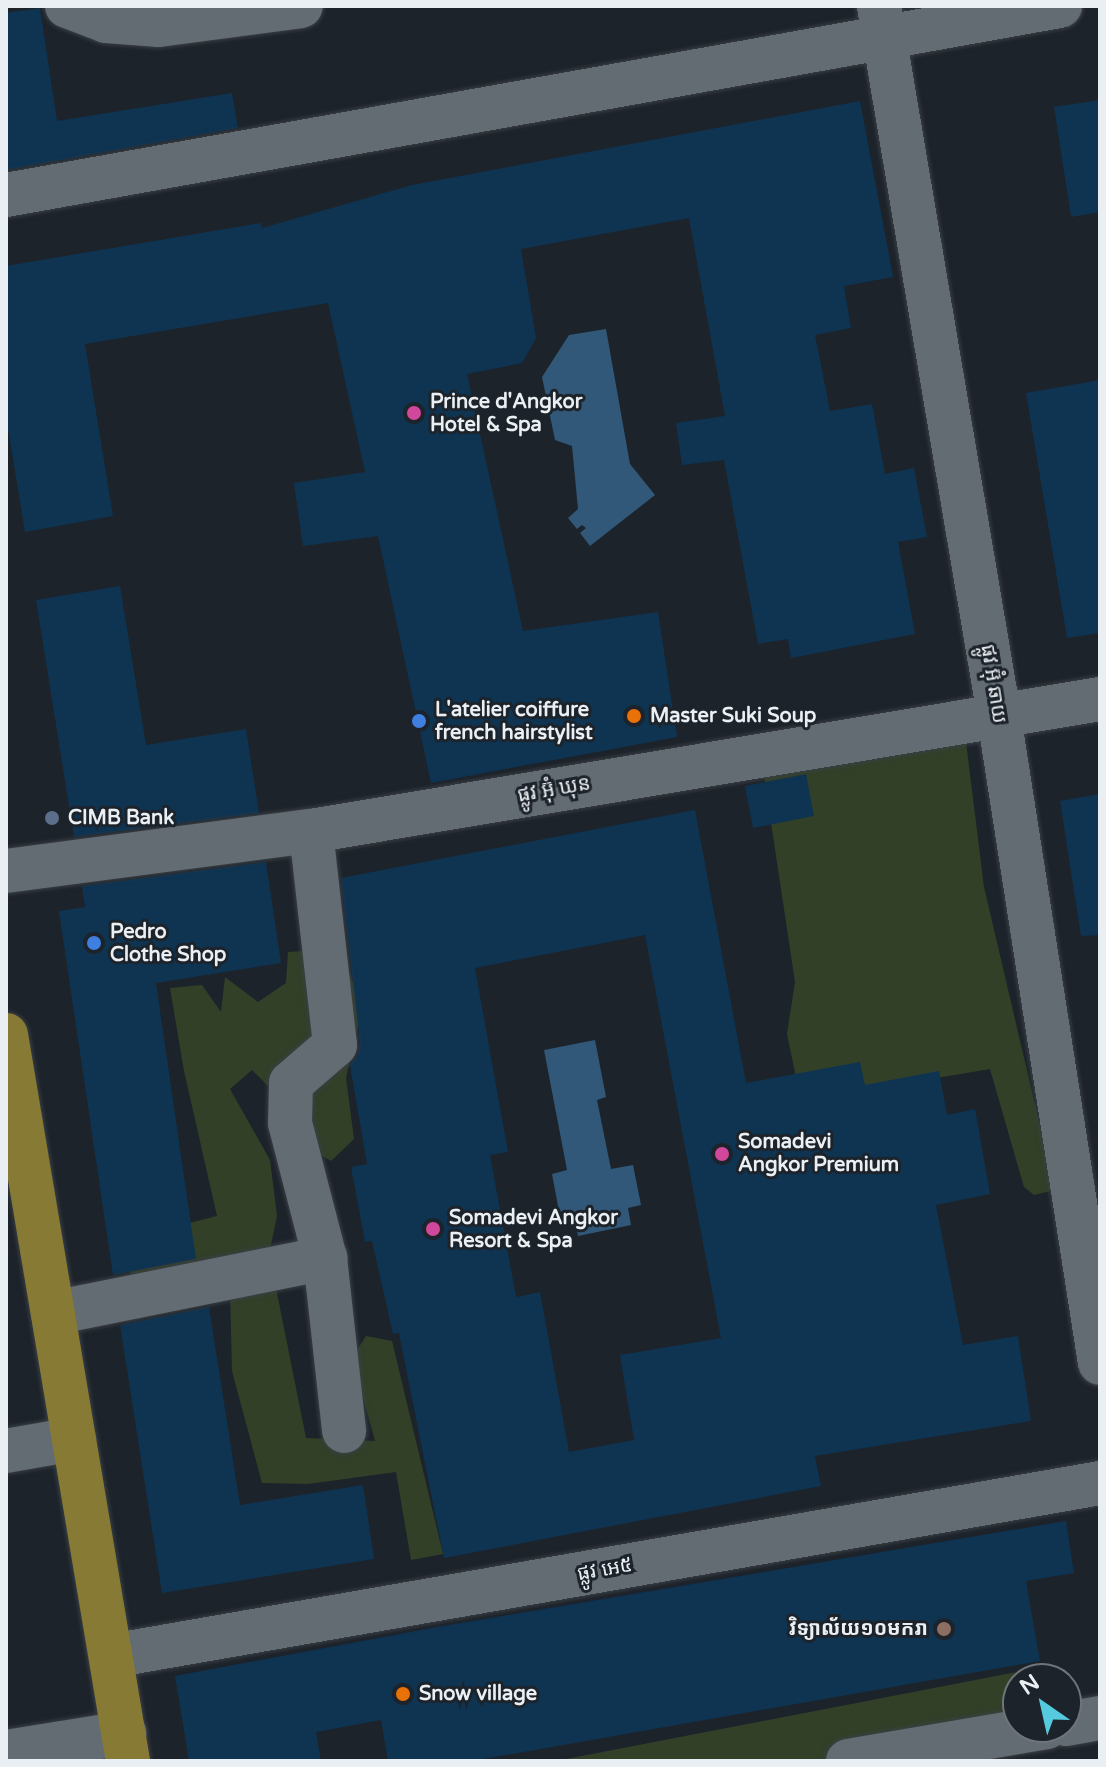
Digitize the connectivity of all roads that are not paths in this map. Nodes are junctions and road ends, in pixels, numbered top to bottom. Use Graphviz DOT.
graph roads {
  1 [pos="67,6"];
  2 [pos="301,6"];
  3 [pos="1060,6"];
  4 [pos="882,22"];
  5 [pos="6,195"];
  6 [pos="1100,699"];
  7 [pos="998,715"];
  8 [pos="311,831"];
  9 [pos="6,871"];
  10 [pos="6,1035"];
  11 [pos="20,1203"];
  12 [pos="322,1245"];
  13 [pos="50,1300"];
  14 [pos="1100,1363"];
  15 [pos="344,1431"];
  16 [pos="74,1439"];
  17 [pos="6,1451"];
  18 [pos="1100,1483"];
  19 [pos="111,1656"];
  20 [pos="1002,1735"];
  21 [pos="126,1747"];
  22 [pos="6,1752"];
  23 [pos="848,1761"];
  1 -- 2 [label="street"];
  3 -- 4 [label="street"];
  4 -- 5 [label="street"];
  4 -- 7 [label="street, ផ្លូវ អ៊ុំ ឆាយ"];
  6 -- 7 [label="street, ផ្លូវ អ៊ុំ ឃុន"];
  7 -- 8 [label="street, ផ្លូវ អ៊ុំ ឃុន"];
  7 -- 14 [label="street, ផ្លូវ អ៊ុំ ឆាយ"];
  8 -- 9 [label="street, ផ្លូវ អ៊ុំ ឃុន"];
  8 -- 12 [label="street"];
  10 -- 11 [label="main road"];
  11 -- 13 [label="main road"];
  12 -- 13 [label="street"];
  12 -- 15 [label="street"];
  13 -- 16 [label="main road"];
  16 -- 17 [label="street"];
  16 -- 19 [label="main road"];
  18 -- 19 [label="street, ផ្លូវ អេ៥"];
  19 -- 21 [label="main road"];
  20 -- 23 [label="street"];
  21 -- 22 [label="street"];
}
